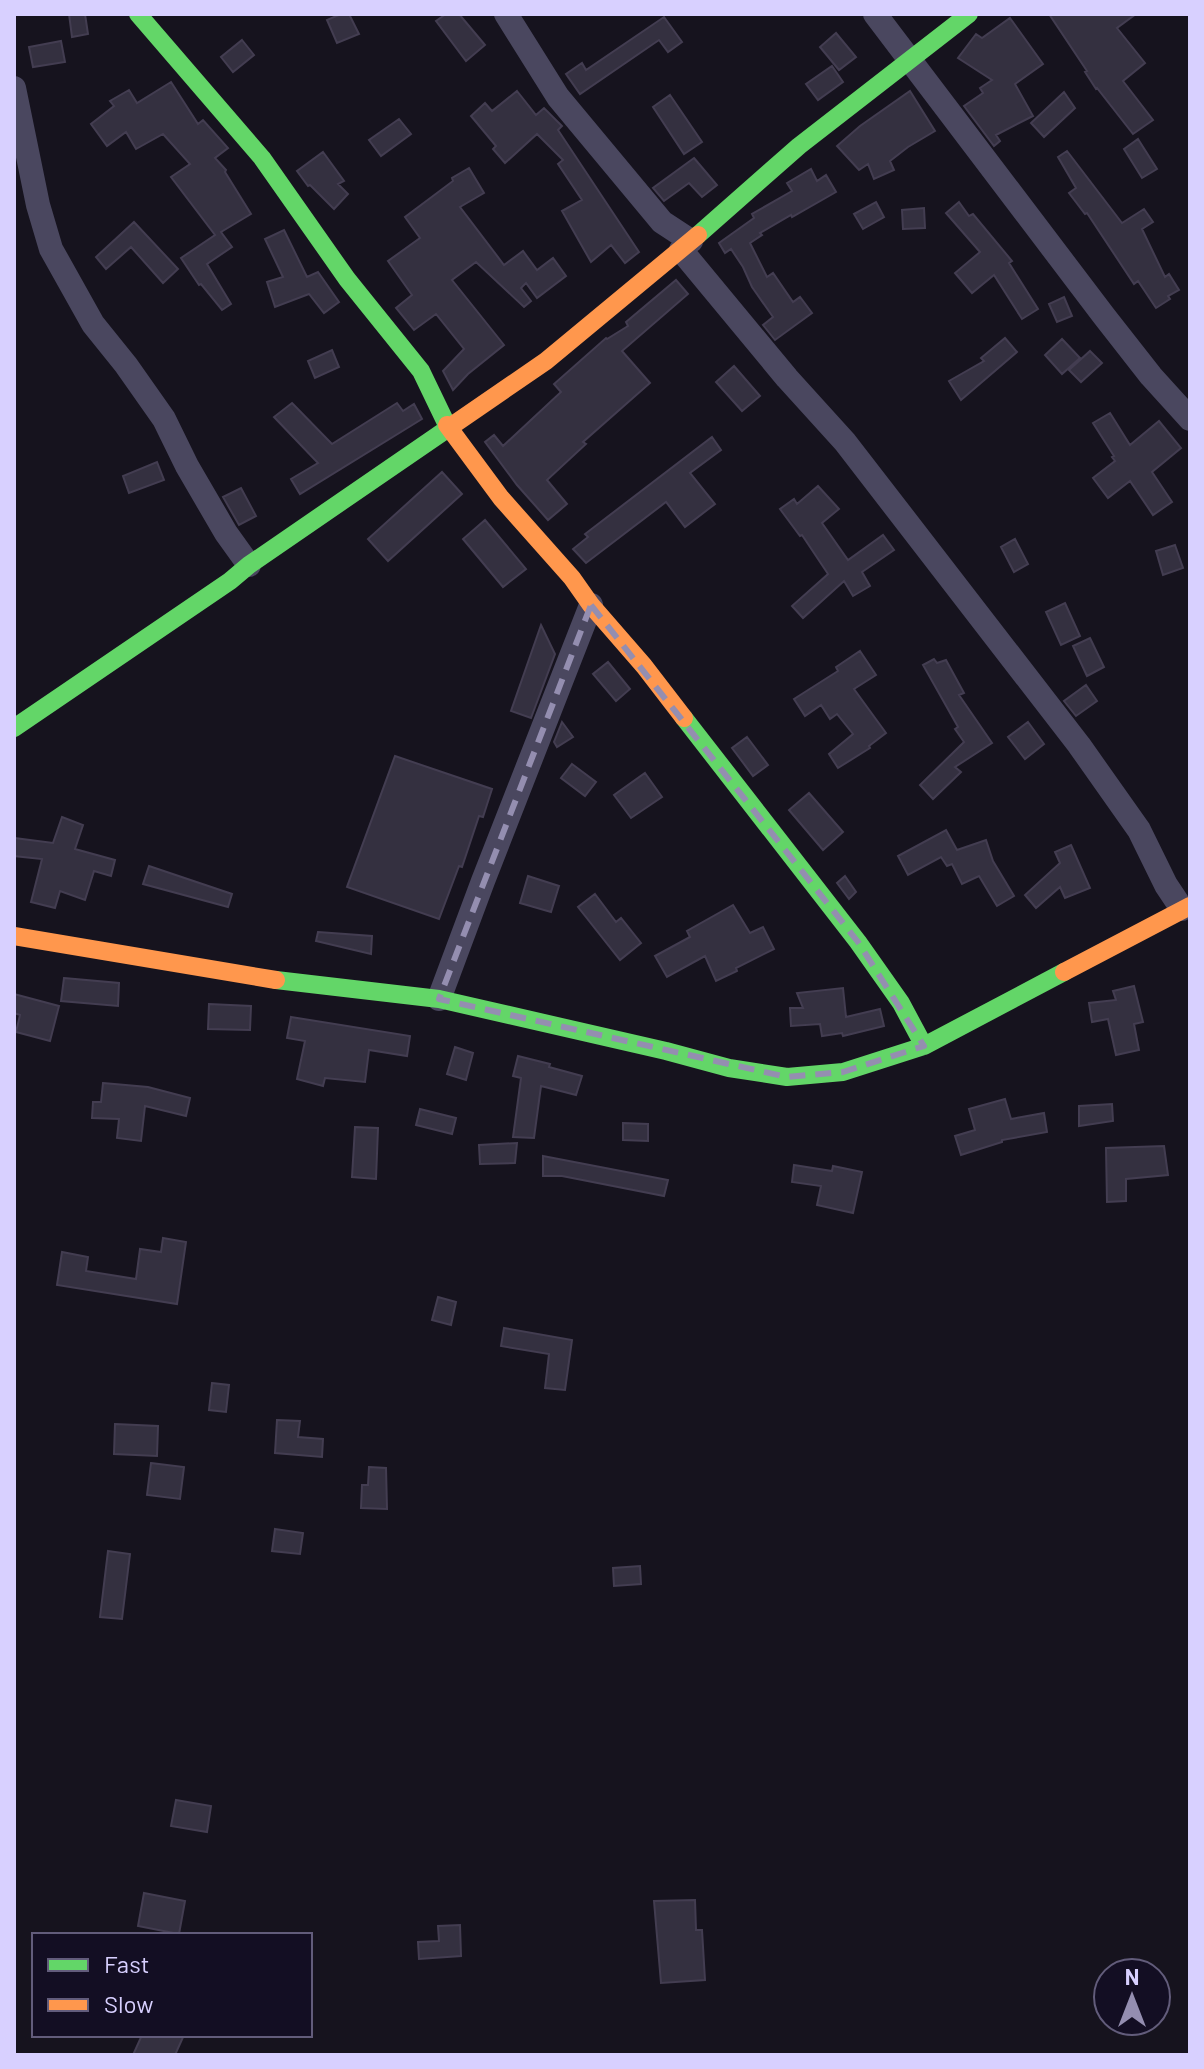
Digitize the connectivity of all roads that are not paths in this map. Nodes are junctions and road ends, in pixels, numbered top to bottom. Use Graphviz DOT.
graph roads {
  1 [pos="138,14"];
  2 [pos="506,14"];
  3 [pos="875,14"];
  4 [pos="969,14"];
  5 [pos="910,60"];
  6 [pos="14,88"];
  7 [pos="686,246"];
  8 [pos="1190,419"];
  9 [pos="449,428"];
  10 [pos="249,565"];
  11 [pos="591,605"];
  12 [pos="14,728"];
  13 [pos="1186,908"];
  14 [pos="14,936"];
  15 [pos="439,999"];
  16 [pos="924,1046"];
  1 -- 9 [label="street"];
  2 -- 7 [label="street"];
  3 -- 5 [label="street"];
  4 -- 5 [label="street"];
  5 -- 7 [label="street"];
  5 -- 8 [label="street"];
  6 -- 10 [label="street"];
  7 -- 9 [label="street"];
  7 -- 13 [label="street"];
  9 -- 10 [label="street"];
  9 -- 11 [label="street"];
  10 -- 12 [label="street"];
  11 -- 15 [label="street"];
  11 -- 16 [label="street"];
  13 -- 16 [label="street"];
  14 -- 15 [label="street"];
  15 -- 16 [label="street"];
}
